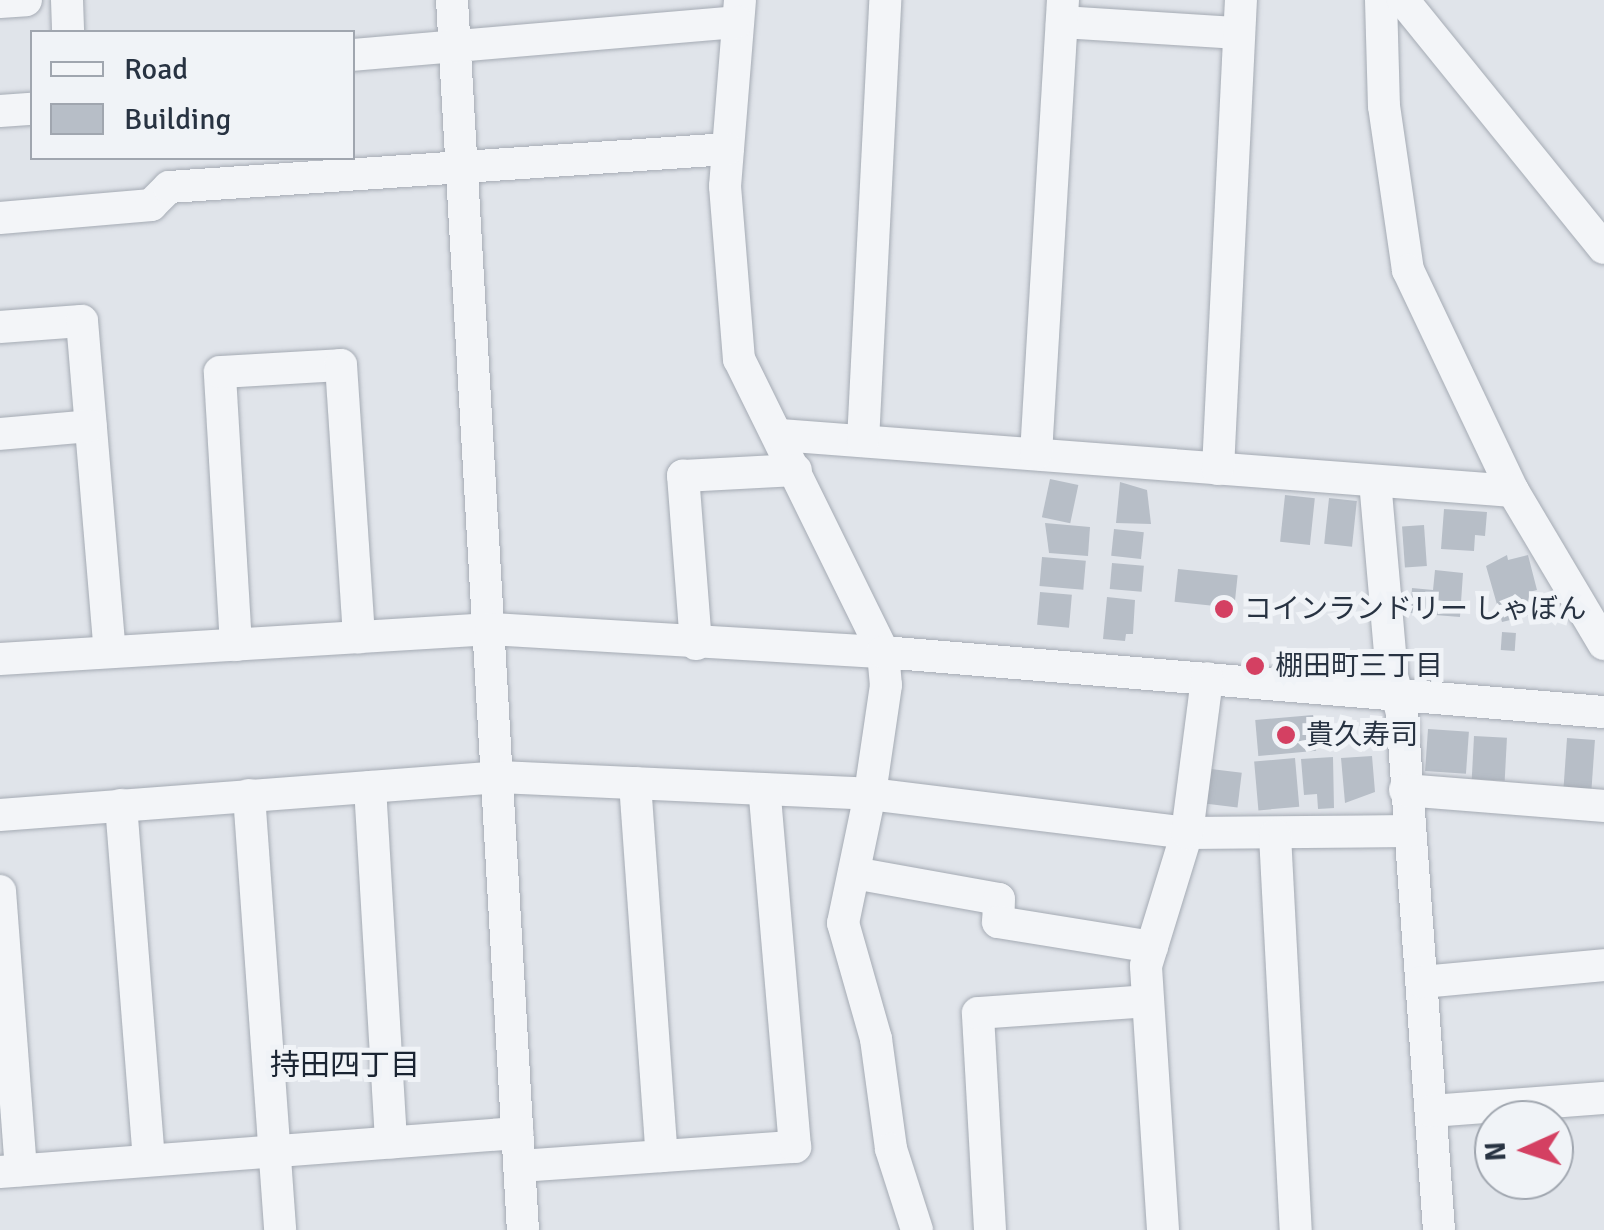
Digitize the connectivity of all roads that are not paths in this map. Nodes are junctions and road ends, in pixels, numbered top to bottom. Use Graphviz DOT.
graph roads {
  1 [pos="26,0"];
  2 [pos="67,0"];
  3 [pos="452,0"];
  4 [pos="885,0"];
  5 [pos="1241,0"];
  6 [pos="1381,0"];
  7 [pos="1403,0"];
  8 [pos="0,2"];
  9 [pos="739,11"];
  10 [pos="1062,11"];
  11 [pos="68,30"];
  12 [pos="1240,33"];
  13 [pos="455,46"];
  14 [pos="355,55"];
  15 [pos="30,108"];
  16 [pos="0,111"];
  17 [pos="728,148"];
  18 [pos="463,168"];
  19 [pos="0,218"];
  20 [pos="1604,248"];
  21 [pos="0,327"];
  22 [pos="90,426"];
  23 [pos="0,434"];
  24 [pos="780,434"];
  25 [pos="863,441"];
  26 [pos="1036,454"];
  27 [pos="1218,469"];
  28 [pos="796,470"];
  29 [pos="1375,481"];
  30 [pos="1513,492"];
  31 [pos="1596,608"];
  32 [pos="491,629"];
  33 [pos="358,638"];
  34 [pos="696,644"];
  35 [pos="1604,644"];
  36 [pos="236,645"];
  37 [pos="110,652"];
  38 [pos="883,652"];
  39 [pos="0,659"];
  40 [pos="1207,678"];
  41 [pos="1397,694"];
  42 [pos="1604,712"];
  43 [pos="499,777"];
  44 [pos="635,783"];
  45 [pos="370,787"];
  46 [pos="764,790"];
  47 [pos="1406,790"];
  48 [pos="870,794"];
  49 [pos="249,795"];
  50 [pos="121,805"];
  51 [pos="1604,806"];
  52 [pos="0,815"];
  53 [pos="1409,831"];
  54 [pos="1187,834"];
  55 [pos="1275,834"];
  56 [pos="854,873"];
  57 [pos="0,891"];
  58 [pos="1152,947"];
  59 [pos="1604,965"];
  60 [pos="1422,982"];
  61 [pos="1148,1001"];
  62 [pos="1604,1098"];
  63 [pos="1431,1111"];
  64 [pos="391,1142"];
  65 [pos="274,1150"];
  66 [pos="519,1150"];
  67 [pos="662,1156"];
  68 [pos="150,1160"];
  69 [pos="10,1171"];
  70 [pos="280,1230"];
  71 [pos="524,1230"];
  72 [pos="917,1230"];
  73 [pos="990,1230"];
  74 [pos="1163,1230"];
  75 [pos="1296,1230"];
  76 [pos="1439,1230"];
  1 -- 8 [label="street"];
  2 -- 11 [label="street"];
  3 -- 13 [label="street"];
  4 -- 25 [label="street"];
  5 -- 12 [label="street"];
  6 -- 30 [label="street"];
  7 -- 20 [label="street"];
  9 -- 13 [label="street"];
  9 -- 17 [label="street"];
  10 -- 12 [label="street"];
  10 -- 26 [label="street"];
  12 -- 27 [label="street"];
  13 -- 14 [label="street"];
  13 -- 18 [label="street"];
  15 -- 16 [label="street"];
  17 -- 18 [label="street"];
  17 -- 24 [label="street"];
  18 -- 19 [label="street"];
  18 -- 32 [label="street"];
  21 -- 22 [label="street"];
  22 -- 23 [label="street"];
  22 -- 37 [label="street"];
  24 -- 25 [label="street"];
  24 -- 28 [label="street"];
  25 -- 26 [label="street"];
  26 -- 27 [label="street"];
  27 -- 29 [label="street"];
  28 -- 34 [label="street"];
  28 -- 38 [label="street"];
  29 -- 30 [label="street"];
  29 -- 41 [label="street"];
  30 -- 31 [label="street"];
  31 -- 35 [label="street"];
  32 -- 33 [label="street"];
  32 -- 34 [label="street"];
  32 -- 43 [label="street"];
  33 -- 36 [label="street"];
  33 -- 36 [label="street"];
  34 -- 38 [label="street"];
  36 -- 37 [label="street"];
  37 -- 39 [label="street"];
  38 -- 40 [label="street"];
  38 -- 48 [label="street"];
  40 -- 41 [label="street"];
  40 -- 54 [label="street"];
  41 -- 42 [label="street"];
  41 -- 47 [label="street"];
  43 -- 44 [label="street"];
  43 -- 45 [label="street"];
  43 -- 66 [label="street"];
  44 -- 46 [label="street"];
  44 -- 67 [label="street"];
  45 -- 49 [label="street"];
  45 -- 64 [label="street"];
  46 -- 48 [label="street"];
  46 -- 67 [label="street"];
  47 -- 51 [label="street"];
  47 -- 53 [label="street"];
  48 -- 54 [label="street"];
  48 -- 56 [label="street"];
  49 -- 50 [label="street"];
  49 -- 65 [label="street"];
  50 -- 52 [label="street"];
  50 -- 68 [label="street"];
  53 -- 55 [label="street"];
  53 -- 60 [label="street"];
  54 -- 55 [label="street"];
  54 -- 58 [label="street"];
  55 -- 75 [label="street"];
  56 -- 58 [label="street"];
  56 -- 72 [label="street"];
  57 -- 69 [label="street"];
  58 -- 61 [label="street"];
  59 -- 60 [label="street"];
  60 -- 63 [label="street"];
  61 -- 73 [label="street"];
  61 -- 74 [label="street"];
  62 -- 63 [label="street"];
  63 -- 76 [label="street"];
  64 -- 65 [label="street"];
  64 -- 66 [label="street"];
  65 -- 68 [label="street"];
  65 -- 70 [label="street"];
  66 -- 67 [label="street"];
  66 -- 71 [label="street"];
  68 -- 69 [label="street"];
}
